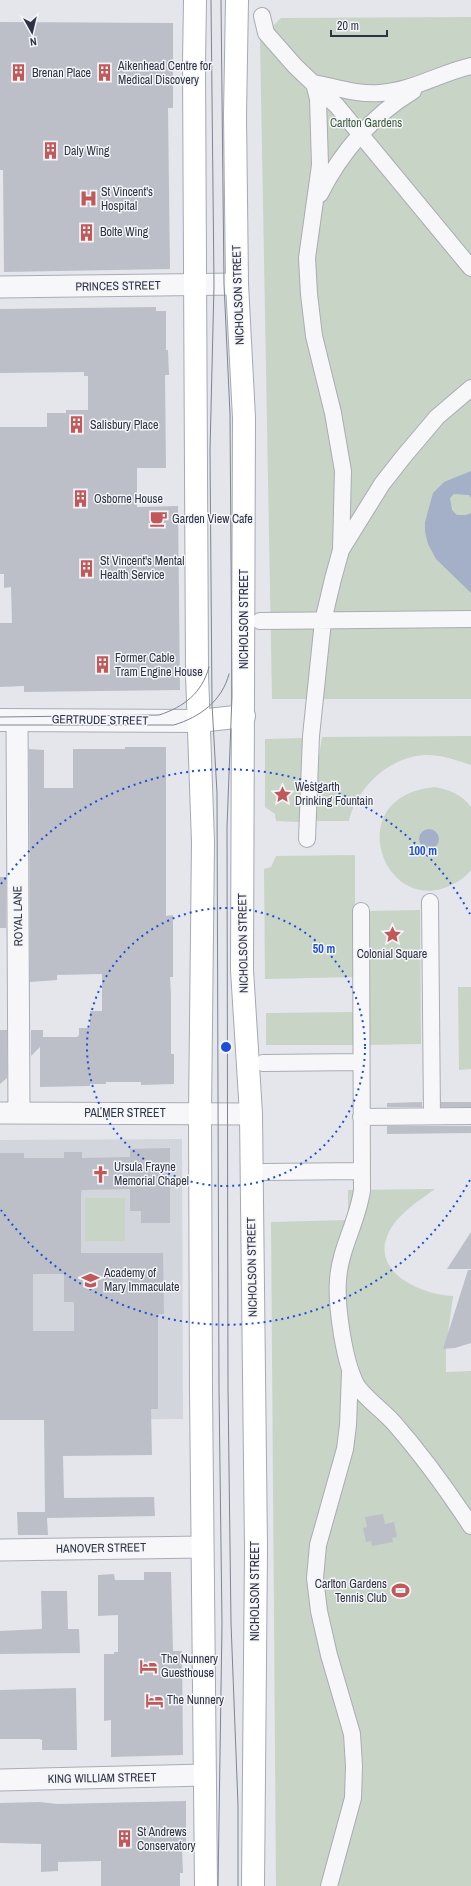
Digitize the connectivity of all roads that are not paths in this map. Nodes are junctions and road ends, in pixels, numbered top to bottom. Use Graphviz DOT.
graph roads {
  1 [pos="195,0"];
  2 [pos="237,0"];
  3 [pos="262,16"];
  4 [pos="471,66"];
  5 [pos="432,80"];
  6 [pos="314,83"];
  7 [pos="360,136"];
  8 [pos="316,201"];
  9 [pos="471,268"];
  10 [pos="237,284"];
  11 [pos="196,285"];
  12 [pos="0,287"];
  13 [pos="471,388"];
  14 [pos="341,550"];
  15 [pos="471,619"];
  16 [pos="260,621"];
  17 [pos="323,621"];
  18 [pos="244,716"];
  19 [pos="9,720"];
  20 [pos="199,721"];
  21 [pos="307,839"];
  22 [pos="430,902"];
  23 [pos="361,911"];
  24 [pos="361,1062"];
  25 [pos="263,1063"];
  26 [pos="10,1113"];
  27 [pos="200,1114"];
  28 [pos="251,1114"];
  29 [pos="361,1116"];
  30 [pos="432,1116"];
  31 [pos="471,1116"];
  32 [pos="361,1171"];
  33 [pos="264,1172"];
  34 [pos="350,1367"];
  35 [pos="471,1526"];
  36 [pos="202,1546"];
  37 [pos="0,1550"];
  38 [pos="205,1775"];
  39 [pos="0,1780"];
  40 [pos="206,1886"];
  41 [pos="253,1886"];
  42 [pos="329,1886"];
  1 -- 11 [label="main road"];
  2 -- 10 [label="main road, NICHOLSON STREET"];
  3 -- 6 [label="street"];
  4 -- 5 [label="street"];
  5 -- 6 [label="street"];
  5 -- 7 [label="street"];
  6 -- 7 [label="street"];
  6 -- 8 [label="street"];
  7 -- 8 [label="street"];
  7 -- 9 [label="street"];
  8 -- 14 [label="street"];
  10 -- 11 [label="street, PRINCES STREET"];
  10 -- 18 [label="main road, NICHOLSON STREET"];
  11 -- 12 [label="street, PRINCES STREET"];
  11 -- 20 [label="main road"];
  13 -- 14 [label="street"];
  14 -- 17 [label="street"];
  15 -- 17 [label="street"];
  16 -- 17 [label="street"];
  17 -- 21 [label="street"];
  18 -- 20 [label="main road"];
  18 -- 28 [label="main road, NICHOLSON STREET"];
  19 -- 20 [label="street, GERTRUDE STREET"];
  19 -- 26 [label="street, ROYAL LANE"];
  20 -- 27 [label="main road"];
  22 -- 30 [label="street"];
  23 -- 24 [label="street"];
  24 -- 25 [label="street"];
  24 -- 29 [label="street"];
  26 -- 27 [label="street, PALMER STREET"];
  27 -- 28 [label="street, PALMER STREET"];
  27 -- 36 [label="main road"];
  28 -- 41 [label="main road, NICHOLSON STREET"];
  29 -- 30 [label="street"];
  29 -- 32 [label="street"];
  30 -- 31 [label="street"];
  32 -- 33 [label="street"];
  32 -- 34 [label="street"];
  34 -- 35 [label="street"];
  34 -- 42 [label="street"];
  36 -- 37 [label="street, HANOVER STREET"];
  36 -- 38 [label="main road"];
  38 -- 39 [label="street, KING WILLIAM STREET"];
  38 -- 40 [label="main road"];
}
